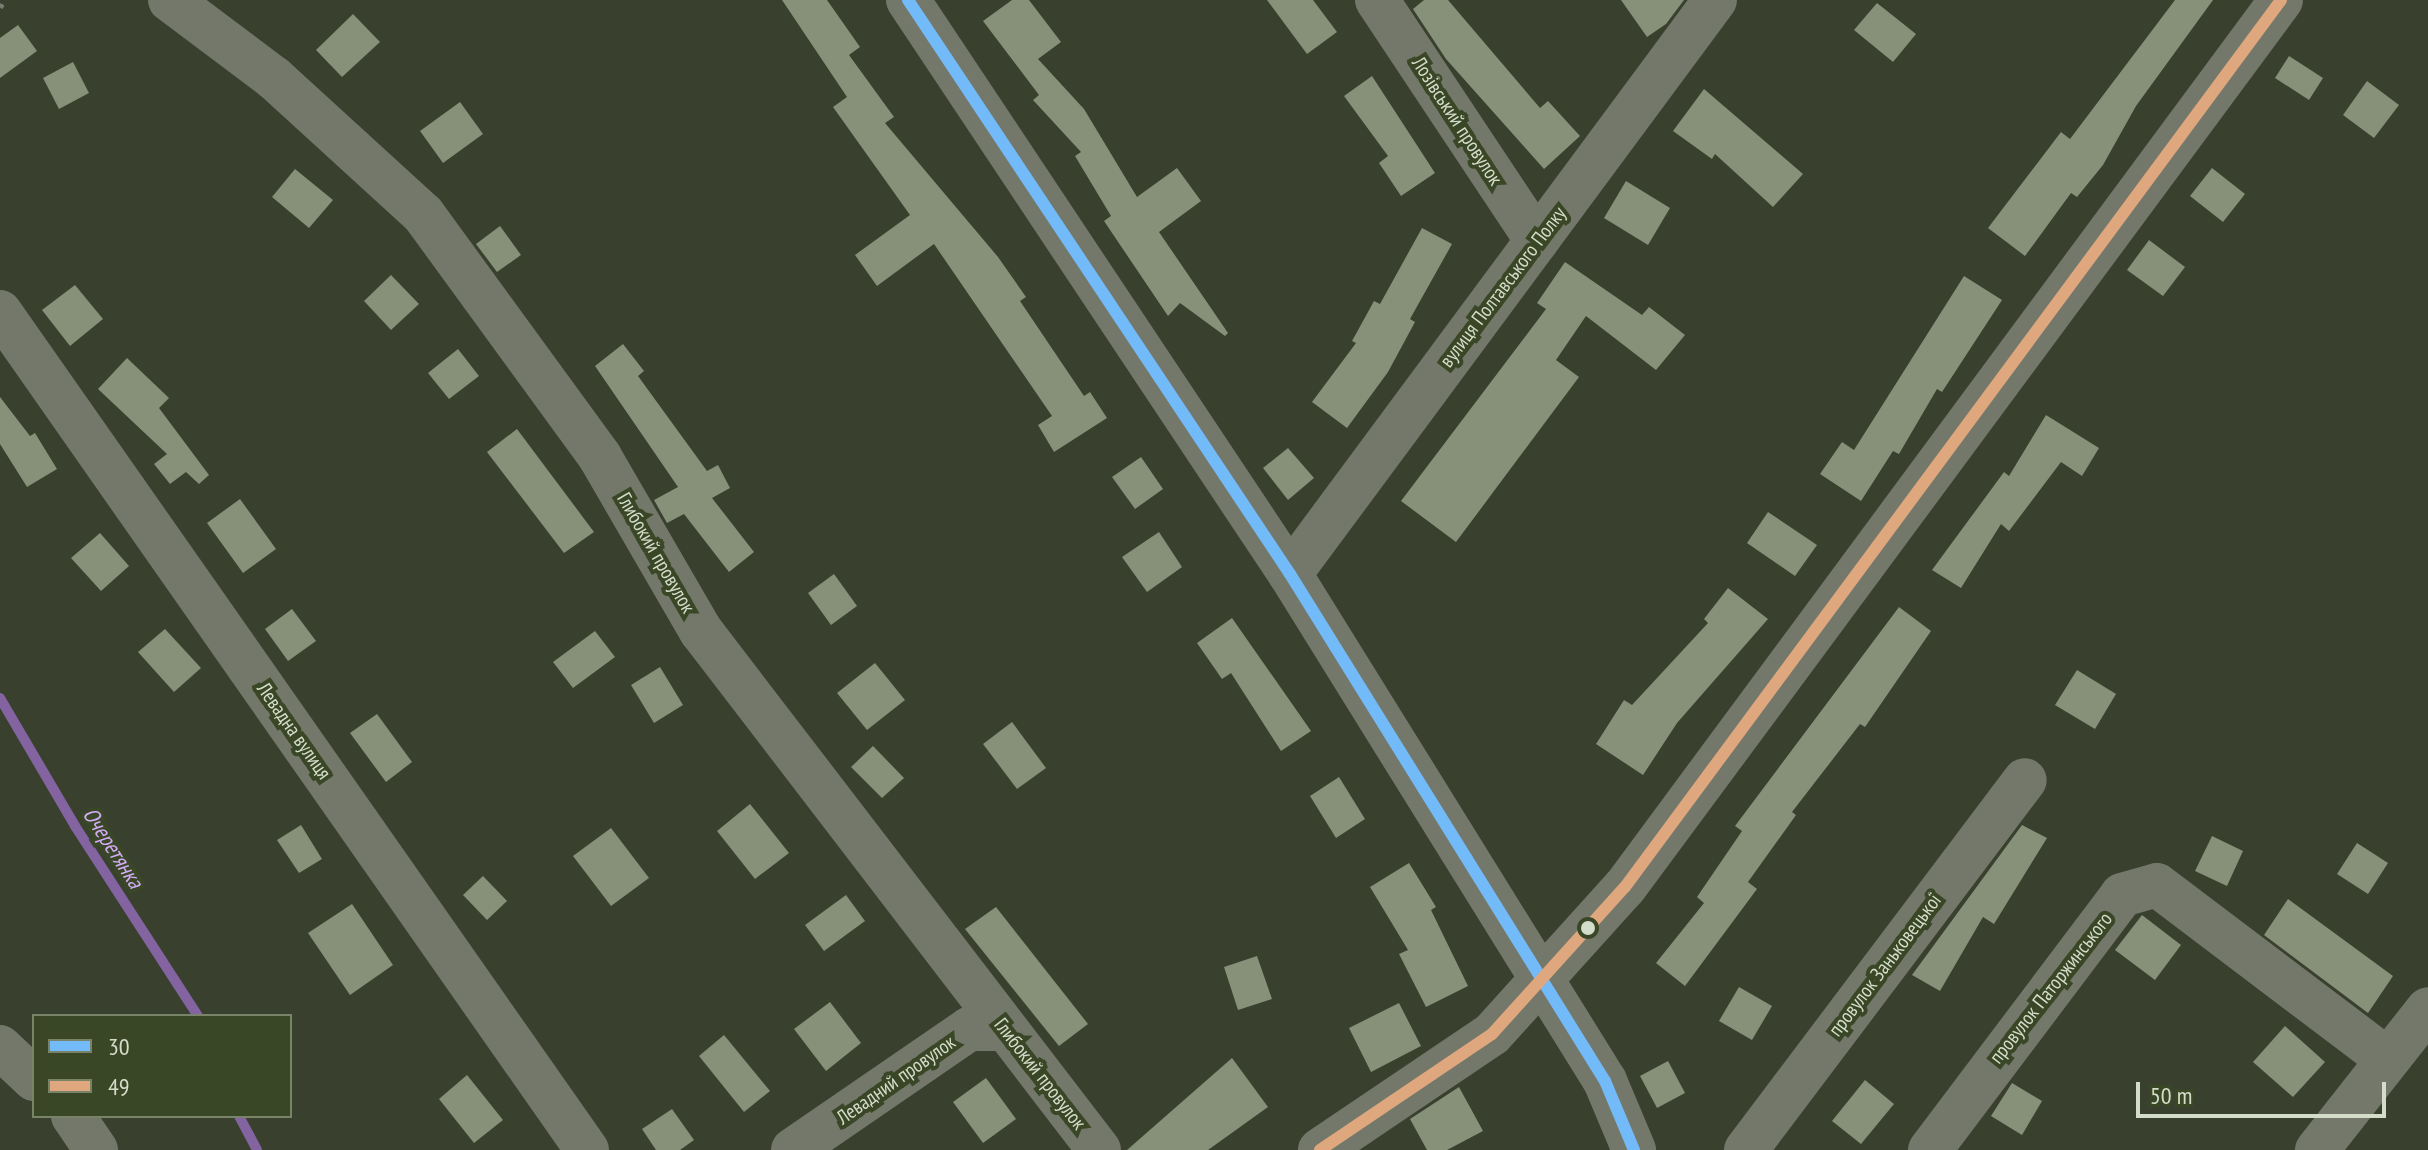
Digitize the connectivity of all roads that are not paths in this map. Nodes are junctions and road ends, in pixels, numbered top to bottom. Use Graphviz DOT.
graph roads {
  1 [pos="170,0"];
  2 [pos="908,0"];
  3 [pos="1377,0"];
  4 [pos="1715,0"];
  5 [pos="2281,0"];
  6 [pos="1537,241"];
  7 [pos="0,312"];
  8 [pos="1290,574"];
  9 [pos="2025,780"];
  10 [pos="1541,980"];
  11 [pos="2428,1009"];
  12 [pos="1004,1029"];
  13 [pos="0,1047"];
  14 [pos="2387,1059"];
  15 [pos="32,1077"];
  16 [pos="74,1118"];
  17 [pos="96,1150"];
  18 [pos="587,1150"];
  19 [pos="793,1150"];
  20 [pos="1099,1150"];
  21 [pos="1320,1150"];
  22 [pos="1634,1150"];
  23 [pos="1746,1150"];
  24 [pos="1930,1150"];
  25 [pos="2317,1150"];
  1 -- 12 [label="street, Глибокий провулок"];
  2 -- 8 [label="street"];
  3 -- 6 [label="street, Лозівський провулок"];
  4 -- 6 [label="street, вулиця Полтавського Полку"];
  5 -- 10 [label="street"];
  6 -- 8 [label="street, вулиця Полтавського Полку"];
  7 -- 18 [label="street, Левадна вулиця"];
  8 -- 10 [label="street"];
  9 -- 23 [label="street, провулок Заньковецької"];
  10 -- 21 [label="street"];
  10 -- 22 [label="street"];
  11 -- 14 [label="street"];
  12 -- 19 [label="street, Левадний провулок"];
  12 -- 20 [label="street, Глибокий провулок"];
  13 -- 15 [label="street"];
  14 -- 24 [label="street, провулок Паторжинського"];
  14 -- 25 [label="street"];
  16 -- 17 [label="street"];
}
